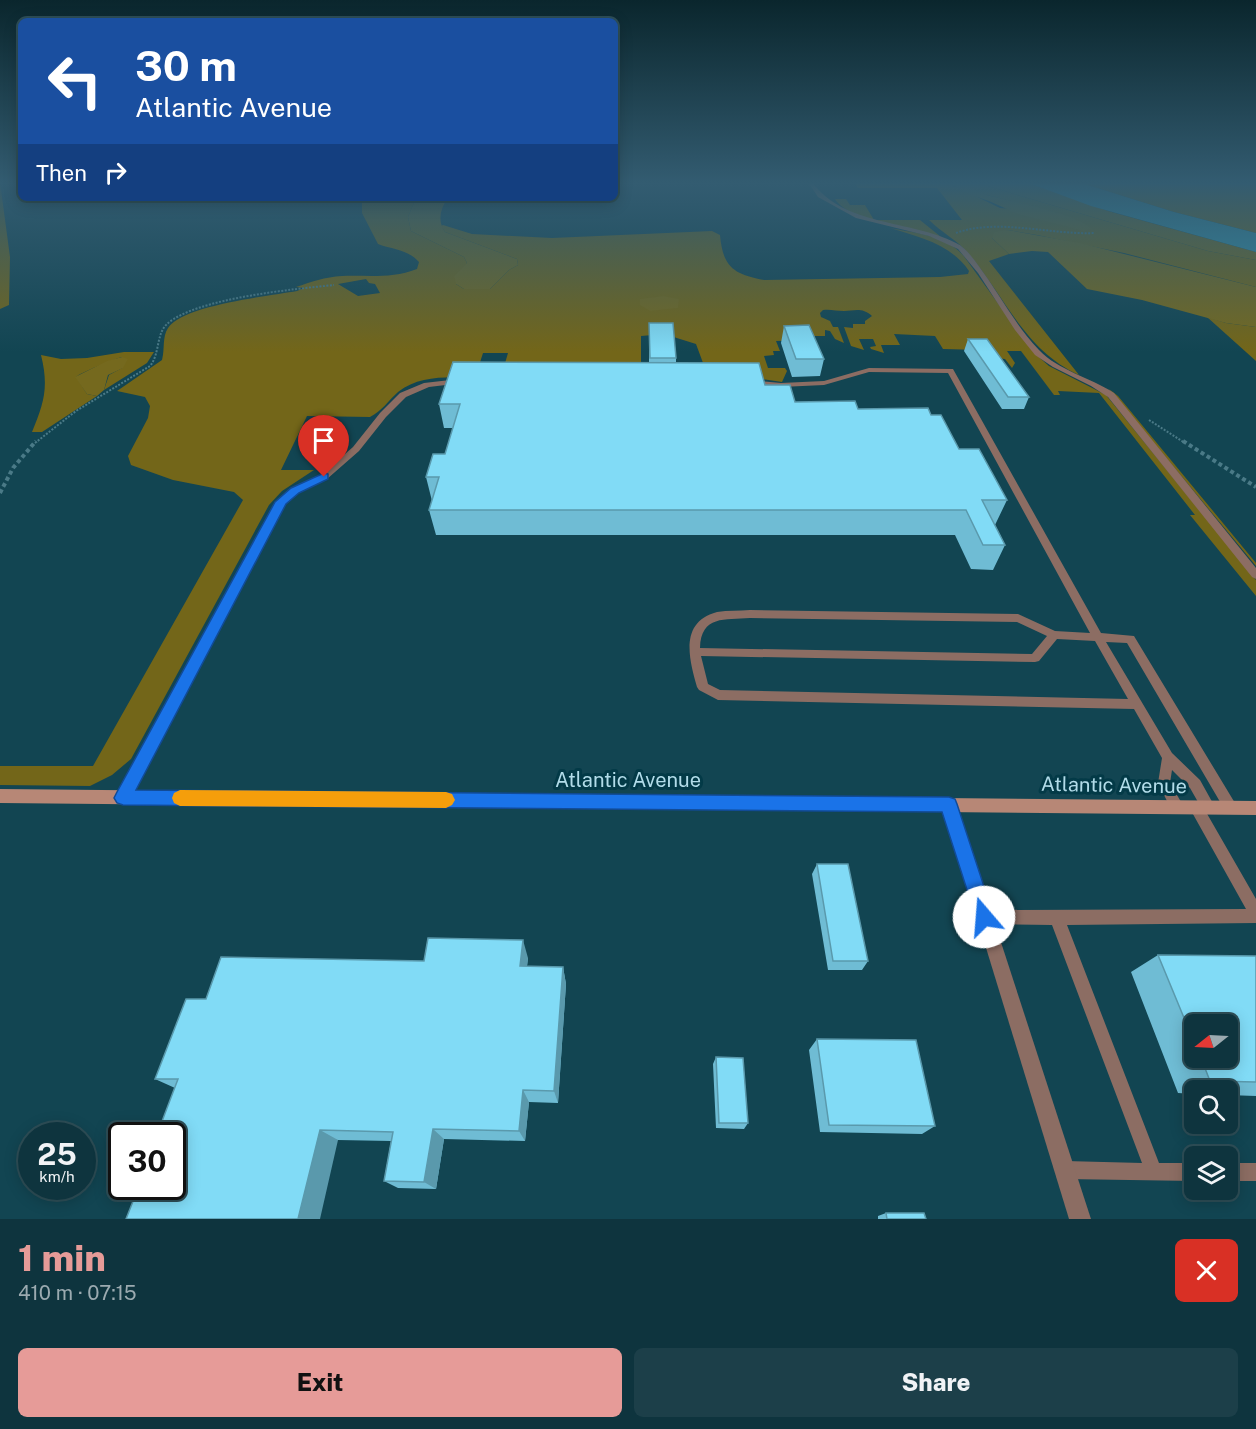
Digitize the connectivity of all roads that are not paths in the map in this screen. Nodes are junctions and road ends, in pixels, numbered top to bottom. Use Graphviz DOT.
graph roads {
  1 [pos="939,239"];
  2 [pos="465,380"];
  3 [pos="735,381"];
  4 [pos="1256,575"];
  5 [pos="1054,635"];
  6 [pos="1098,637"];
  7 [pos="694,652"];
  8 [pos="1137,704"];
  9 [pos="1168,757"];
  10 [pos="0,796"];
  11 [pos="123,798"];
  12 [pos="949,804"];
  13 [pos="1177,807"];
  14 [pos="1202,807"];
  15 [pos="1232,808"];
  16 [pos="1256,808"];
  17 [pos="1256,915"];
  18 [pos="984,917"];
  19 [pos="1057,918"];
  20 [pos="1065,1170"];
  21 [pos="1154,1172"];
  22 [pos="1184,1172"];
  23 [pos="1238,1172"];
  24 [pos="1256,1172"];
  25 [pos="1080,1219"];
  1 -- 4 [label="lane"];
  2 -- 11 [label="lane"];
  3 -- 6 [label="lane"];
  5 -- 6 [label="lane"];
  5 -- 7 [label="lane"];
  5 -- 7 [label="lane"];
  6 -- 8 [label="lane"];
  6 -- 15 [label="lane"];
  7 -- 8 [label="lane"];
  8 -- 9 [label="lane"];
  9 -- 13 [label="lane"];
  9 -- 14 [label="lane"];
  10 -- 11 [label="main road, Atlantic Avenue"];
  11 -- 12 [label="main road, Atlantic Avenue"];
  12 -- 13 [label="main road, Atlantic Avenue"];
  12 -- 18 [label="street"];
  13 -- 14 [label="main road, Atlantic Avenue"];
  14 -- 15 [label="main road, Atlantic Avenue"];
  14 -- 17 [label="lane"];
  15 -- 16 [label="main road, Atlantic Avenue"];
  17 -- 19 [label="lane"];
  18 -- 19 [label="lane"];
  18 -- 20 [label="street"];
  19 -- 21 [label="lane"];
  20 -- 21 [label="lane"];
  20 -- 25 [label="street"];
  21 -- 22 [label="lane"];
  23 -- 24 [label="lane"];
}
